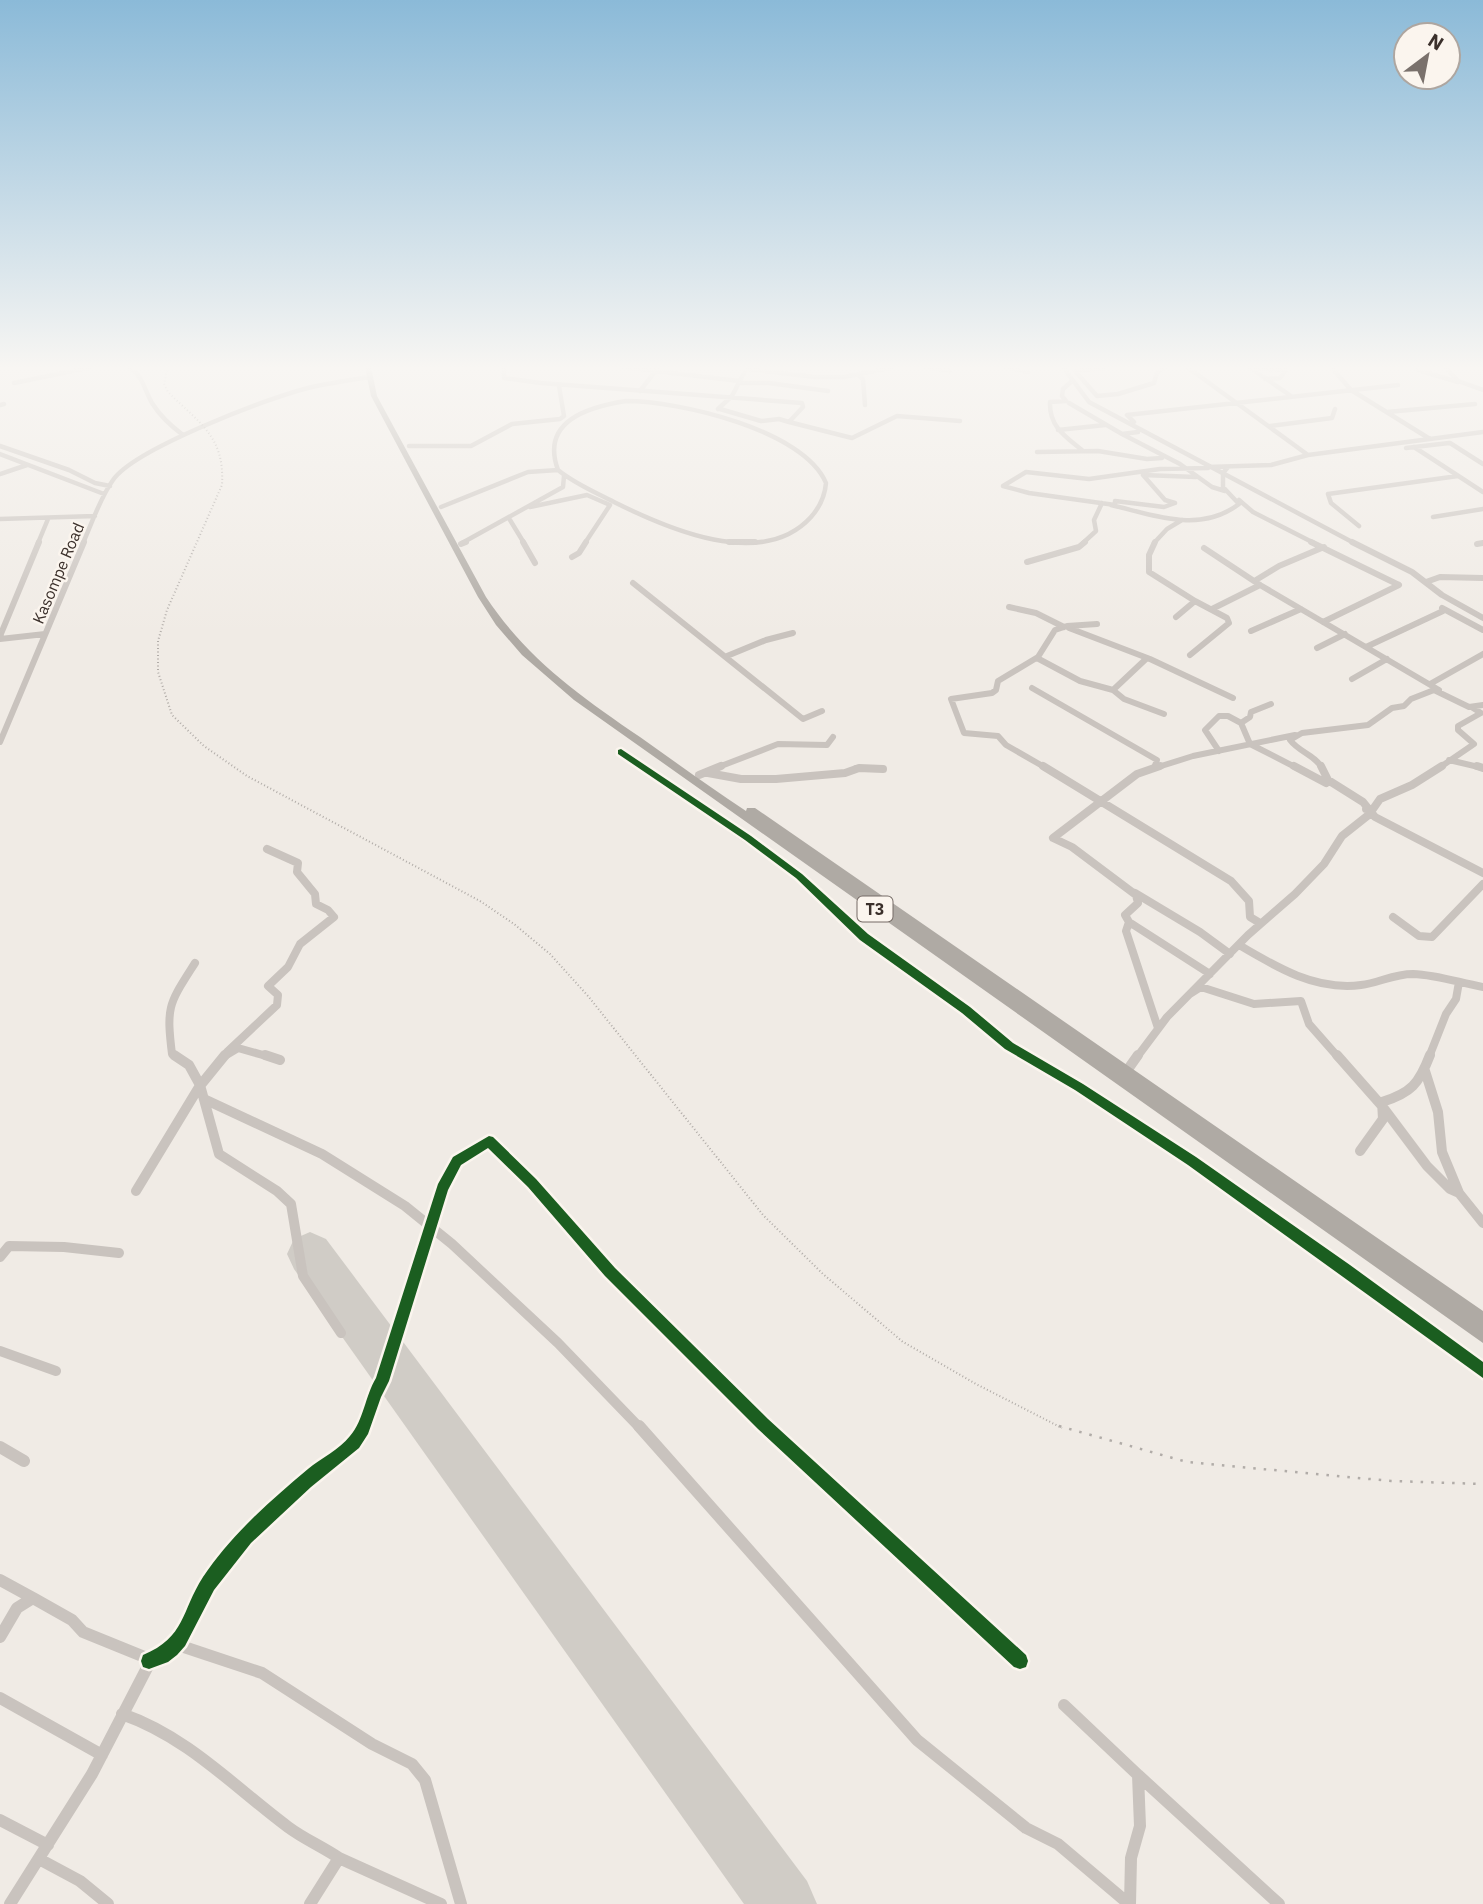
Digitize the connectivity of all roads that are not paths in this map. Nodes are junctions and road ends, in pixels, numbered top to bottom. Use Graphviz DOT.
graph roads {
  1 [pos="5,456"];
  2 [pos="28,456"];
  3 [pos="144,456"];
  4 [pos="406,456"];
  5 [pos="414,456"];
  6 [pos="555,456"];
  7 [pos="797,456"];
  8 [pos="1127,456"];
  9 [pos="1162,456"];
  10 [pos="1180,456"];
  11 [pos="1185,456"];
  12 [pos="1305,456"];
  13 [pos="1427,456"];
  14 [pos="27,464"];
  15 [pos="1182,466"];
  16 [pos="1200,466"];
  17 [pos="1228,467"];
  18 [pos="1208,468"];
  19 [pos="558,470"];
  20 [pos="1133,472"];
  21 [pos="0,474"];
  22 [pos="1143,475"];
  23 [pos="564,476"];
  24 [pos="1223,476"];
  25 [pos="1458,476"];
  26 [pos="1199,478"];
  27 [pos="110,485"];
  28 [pos="1225,491"];
  29 [pos="1483,492"];
  30 [pos="104,494"];
  31 [pos="1238,499"];
  32 [pos="1103,503"];
  33 [pos="441,507"];
  34 [pos="530,507"];
  35 [pos="1483,509"];
  36 [pos="94,516"];
  37 [pos="1433,517"];
  38 [pos="0,519"];
  39 [pos="48,519"];
  40 [pos="510,520"];
  41 [pos="1182,520"];
  42 [pos="1359,526"];
  43 [pos="461,544"];
  44 [pos="1324,547"];
  45 [pos="1204,548"];
  46 [pos="572,557"];
  47 [pos="1027,562"];
  48 [pos="535,563"];
  49 [pos="1483,578"];
  50 [pos="1426,582"];
  51 [pos="633,583"];
  52 [pos="1258,583"];
  53 [pos="1195,601"];
  54 [pos="1009,607"];
  55 [pos="1212,609"];
  56 [pos="1301,609"];
  57 [pos="1176,617"];
  58 [pos="1483,618"];
  59 [pos="1323,622"];
  60 [pos="1097,624"];
  61 [pos="1065,626"];
  62 [pos="1483,630"];
  63 [pos="1251,631"];
  64 [pos="793,633"];
  65 [pos="45,634"];
  66 [pos="1345,634"];
  67 [pos="0,638"];
  68 [pos="1366,647"];
  69 [pos="1317,648"];
  70 [pos="1483,654"];
  71 [pos="1190,655"];
  72 [pos="727,656"];
  73 [pos="1037,657"];
  74 [pos="1147,658"];
  75 [pos="1387,659"];
  76 [pos="1352,679"];
  77 [pos="1430,684"];
  78 [pos="1032,688"];
  79 [pos="1113,690"];
  80 [pos="1233,698"];
  81 [pos="1271,704"];
  82 [pos="1483,705"];
  83 [pos="1470,707"];
  84 [pos="822,711"];
  85 [pos="1164,715"];
  86 [pos="1241,723"];
  87 [pos="1295,735"];
  88 [pos="833,737"];
  89 [pos="0,742"];
  90 [pos="1250,744"];
  91 [pos="1219,751"];
  92 [pos="621,752"];
  93 [pos="1449,760"];
  94 [pos="1154,768"];
  95 [pos="1483,768"];
  96 [pos="883,769"];
  97 [pos="704,774"];
  98 [pos="1101,799"];
  99 [pos="1369,812"];
  100 [pos="267,849"];
  101 [pos="1483,873"];
  102 [pos="1483,884"];
  103 [pos="1129,890"];
  104 [pos="1393,917"];
  105 [pos="1129,922"];
  106 [pos="1260,923"];
  107 [pos="1239,945"];
  108 [pos="1230,954"];
  109 [pos="195,963"];
  110 [pos="1210,974"];
  111 [pos="1458,982"];
  112 [pos="1483,987"];
  113 [pos="1190,994"];
  114 [pos="1158,1028"];
  115 [pos="227,1052"];
  116 [pos="280,1060"];
  117 [pos="1425,1071"];
  118 [pos="1126,1072"];
  119 [pos="200,1085"];
  120 [pos="204,1099"];
  121 [pos="1382,1106"];
  122 [pos="1360,1151"];
  123 [pos="136,1191"];
  124 [pos="1459,1192"];
  125 [pos="1483,1223"];
  126 [pos="431,1226"];
  127 [pos="118,1254"];
  128 [pos="0,1257"];
  129 [pos="1483,1321"];
  130 [pos="341,1333"];
  131 [pos="1483,1335"];
  132 [pos="0,1351"];
  133 [pos="55,1371"];
  134 [pos="1483,1371"];
  135 [pos="0,1447"];
  136 [pos="24,1461"];
  137 [pos="0,1580"];
  138 [pos="33,1598"];
  139 [pos="0,1637"];
  140 [pos="178,1645"];
  141 [pos="149,1661"];
  142 [pos="1020,1661"];
  143 [pos="0,1698"];
  144 [pos="1064,1705"];
  145 [pos="122,1714"];
  146 [pos="102,1755"];
  147 [pos="1138,1775"];
  148 [pos="0,1820"];
  149 [pos="48,1845"];
  150 [pos="339,1858"];
  151 [pos="39,1859"];
  152 [pos="10,1904"];
  153 [pos="108,1904"];
  154 [pos="310,1904"];
  155 [pos="441,1904"];
  156 [pos="461,1904"];
  157 [pos="1130,1904"];
  158 [pos="1279,1904"];
  1 -- 14 [label="street"];
  2 -- 27 [label="street"];
  3 -- 27 [label="street, Kasompe Road"];
  4 -- 131 [label="highway, T3"];
  5 -- 33 [label="highway, T3"];
  6 -- 19 [label="street"];
  7 -- 23 [label="street"];
  8 -- 9 [label="street"];
  9 -- 15 [label="street"];
  10 -- 16 [label="street"];
  11 -- 18 [label="street"];
  12 -- 17 [label="street"];
  13 -- 25 [label="street"];
  14 -- 21 [label="street"];
  14 -- 30 [label="street"];
  15 -- 16 [label="street"];
  15 -- 18 [label="street"];
  15 -- 20 [label="street"];
  15 -- 26 [label="street"];
  16 -- 18 [label="street"];
  17 -- 18 [label="street"];
  17 -- 24 [label="street"];
  18 -- 24 [label="street"];
  18 -- 26 [label="street"];
  19 -- 23 [label="street"];
  19 -- 33 [label="street"];
  20 -- 22 [label="street"];
  20 -- 32 [label="street"];
  22 -- 26 [label="street"];
  22 -- 32 [label="street"];
  23 -- 34 [label="street"];
  24 -- 28 [label="street"];
  24 -- 50 [label="street"];
  25 -- 29 [label="street"];
  25 -- 42 [label="street"];
  26 -- 28 [label="street"];
  27 -- 30 [label="street, Kasompe Road"];
  28 -- 31 [label="street"];
  30 -- 36 [label="street, Kasompe Road"];
  31 -- 41 [label="street"];
  31 -- 44 [label="street"];
  32 -- 41 [label="street"];
  32 -- 47 [label="street"];
  33 -- 43 [label="highway, T3"];
  34 -- 40 [label="street"];
  34 -- 46 [label="street"];
  35 -- 37 [label="street"];
  36 -- 39 [label="street"];
  36 -- 65 [label="street, Kasompe Road"];
  38 -- 39 [label="street"];
  39 -- 67 [label="street"];
  40 -- 43 [label="street"];
  40 -- 48 [label="street"];
  41 -- 53 [label="street"];
  43 -- 97 [label="highway, T3"];
  44 -- 52 [label="street"];
  44 -- 59 [label="street"];
  45 -- 52 [label="street"];
  49 -- 50 [label="street"];
  50 -- 58 [label="street"];
  51 -- 72 [label="street"];
  52 -- 55 [label="street"];
  52 -- 56 [label="street"];
  53 -- 55 [label="street"];
  53 -- 57 [label="street"];
  54 -- 61 [label="street"];
  55 -- 71 [label="street"];
  56 -- 59 [label="street"];
  56 -- 63 [label="street"];
  59 -- 66 [label="street"];
  60 -- 61 [label="street"];
  61 -- 73 [label="street"];
  61 -- 74 [label="street"];
  62 -- 68 [label="street"];
  64 -- 72 [label="street"];
  65 -- 67 [label="street"];
  65 -- 89 [label="street, Kasompe Road"];
  66 -- 68 [label="street"];
  66 -- 69 [label="street"];
  68 -- 75 [label="street"];
  70 -- 77 [label="street"];
  72 -- 84 [label="street"];
  73 -- 79 [label="street"];
  73 -- 98 [label="street"];
  74 -- 79 [label="street"];
  74 -- 80 [label="street"];
  75 -- 76 [label="street"];
  75 -- 77 [label="street"];
  77 -- 83 [label="street"];
  78 -- 94 [label="street"];
  79 -- 85 [label="street"];
  81 -- 86 [label="street"];
  82 -- 83 [label="street"];
  83 -- 87 [label="street"];
  83 -- 93 [label="street"];
  86 -- 90 [label="street"];
  86 -- 91 [label="street"];
  87 -- 90 [label="street"];
  87 -- 99 [label="street"];
  88 -- 97 [label="street"];
  90 -- 91 [label="street"];
  90 -- 99 [label="street"];
  91 -- 94 [label="street"];
  92 -- 134 [label="street"];
  93 -- 95 [label="street"];
  93 -- 99 [label="street"];
  94 -- 98 [label="street"];
  96 -- 97 [label="street"];
  97 -- 118 [label="highway, T3"];
  98 -- 103 [label="street"];
  98 -- 106 [label="street"];
  99 -- 101 [label="street"];
  99 -- 106 [label="street"];
  100 -- 115 [label="street"];
  102 -- 104 [label="street"];
  103 -- 105 [label="street"];
  103 -- 108 [label="street"];
  105 -- 110 [label="street"];
  105 -- 114 [label="street"];
  106 -- 107 [label="street"];
  107 -- 108 [label="street"];
  107 -- 111 [label="street"];
  108 -- 110 [label="street"];
  109 -- 119 [label="street"];
  110 -- 113 [label="street"];
  111 -- 112 [label="street"];
  111 -- 117 [label="street"];
  113 -- 114 [label="street"];
  113 -- 121 [label="street"];
  114 -- 118 [label="street"];
  115 -- 116 [label="street"];
  115 -- 119 [label="street"];
  117 -- 121 [label="street"];
  117 -- 124 [label="street"];
  118 -- 129 [label="highway, T3"];
  119 -- 120 [label="street"];
  119 -- 123 [label="street"];
  120 -- 126 [label="street"];
  120 -- 130 [label="street"];
  121 -- 122 [label="street"];
  121 -- 124 [label="street"];
  124 -- 125 [label="street"];
  126 -- 140 [label="street"];
  126 -- 142 [label="street"];
  126 -- 157 [label="street"];
  127 -- 128 [label="street"];
  132 -- 133 [label="street"];
  135 -- 136 [label="street"];
  137 -- 138 [label="street"];
  138 -- 139 [label="street"];
  138 -- 141 [label="street"];
  140 -- 141 [label="street"];
  140 -- 156 [label="street"];
  141 -- 145 [label="street"];
  143 -- 146 [label="street"];
  144 -- 147 [label="street"];
  145 -- 146 [label="street"];
  145 -- 150 [label="street"];
  146 -- 149 [label="street"];
  147 -- 157 [label="street"];
  147 -- 158 [label="street"];
  148 -- 149 [label="street"];
  149 -- 151 [label="street"];
  150 -- 154 [label="street"];
  150 -- 155 [label="street"];
  151 -- 152 [label="street"];
  151 -- 153 [label="street"];
}
